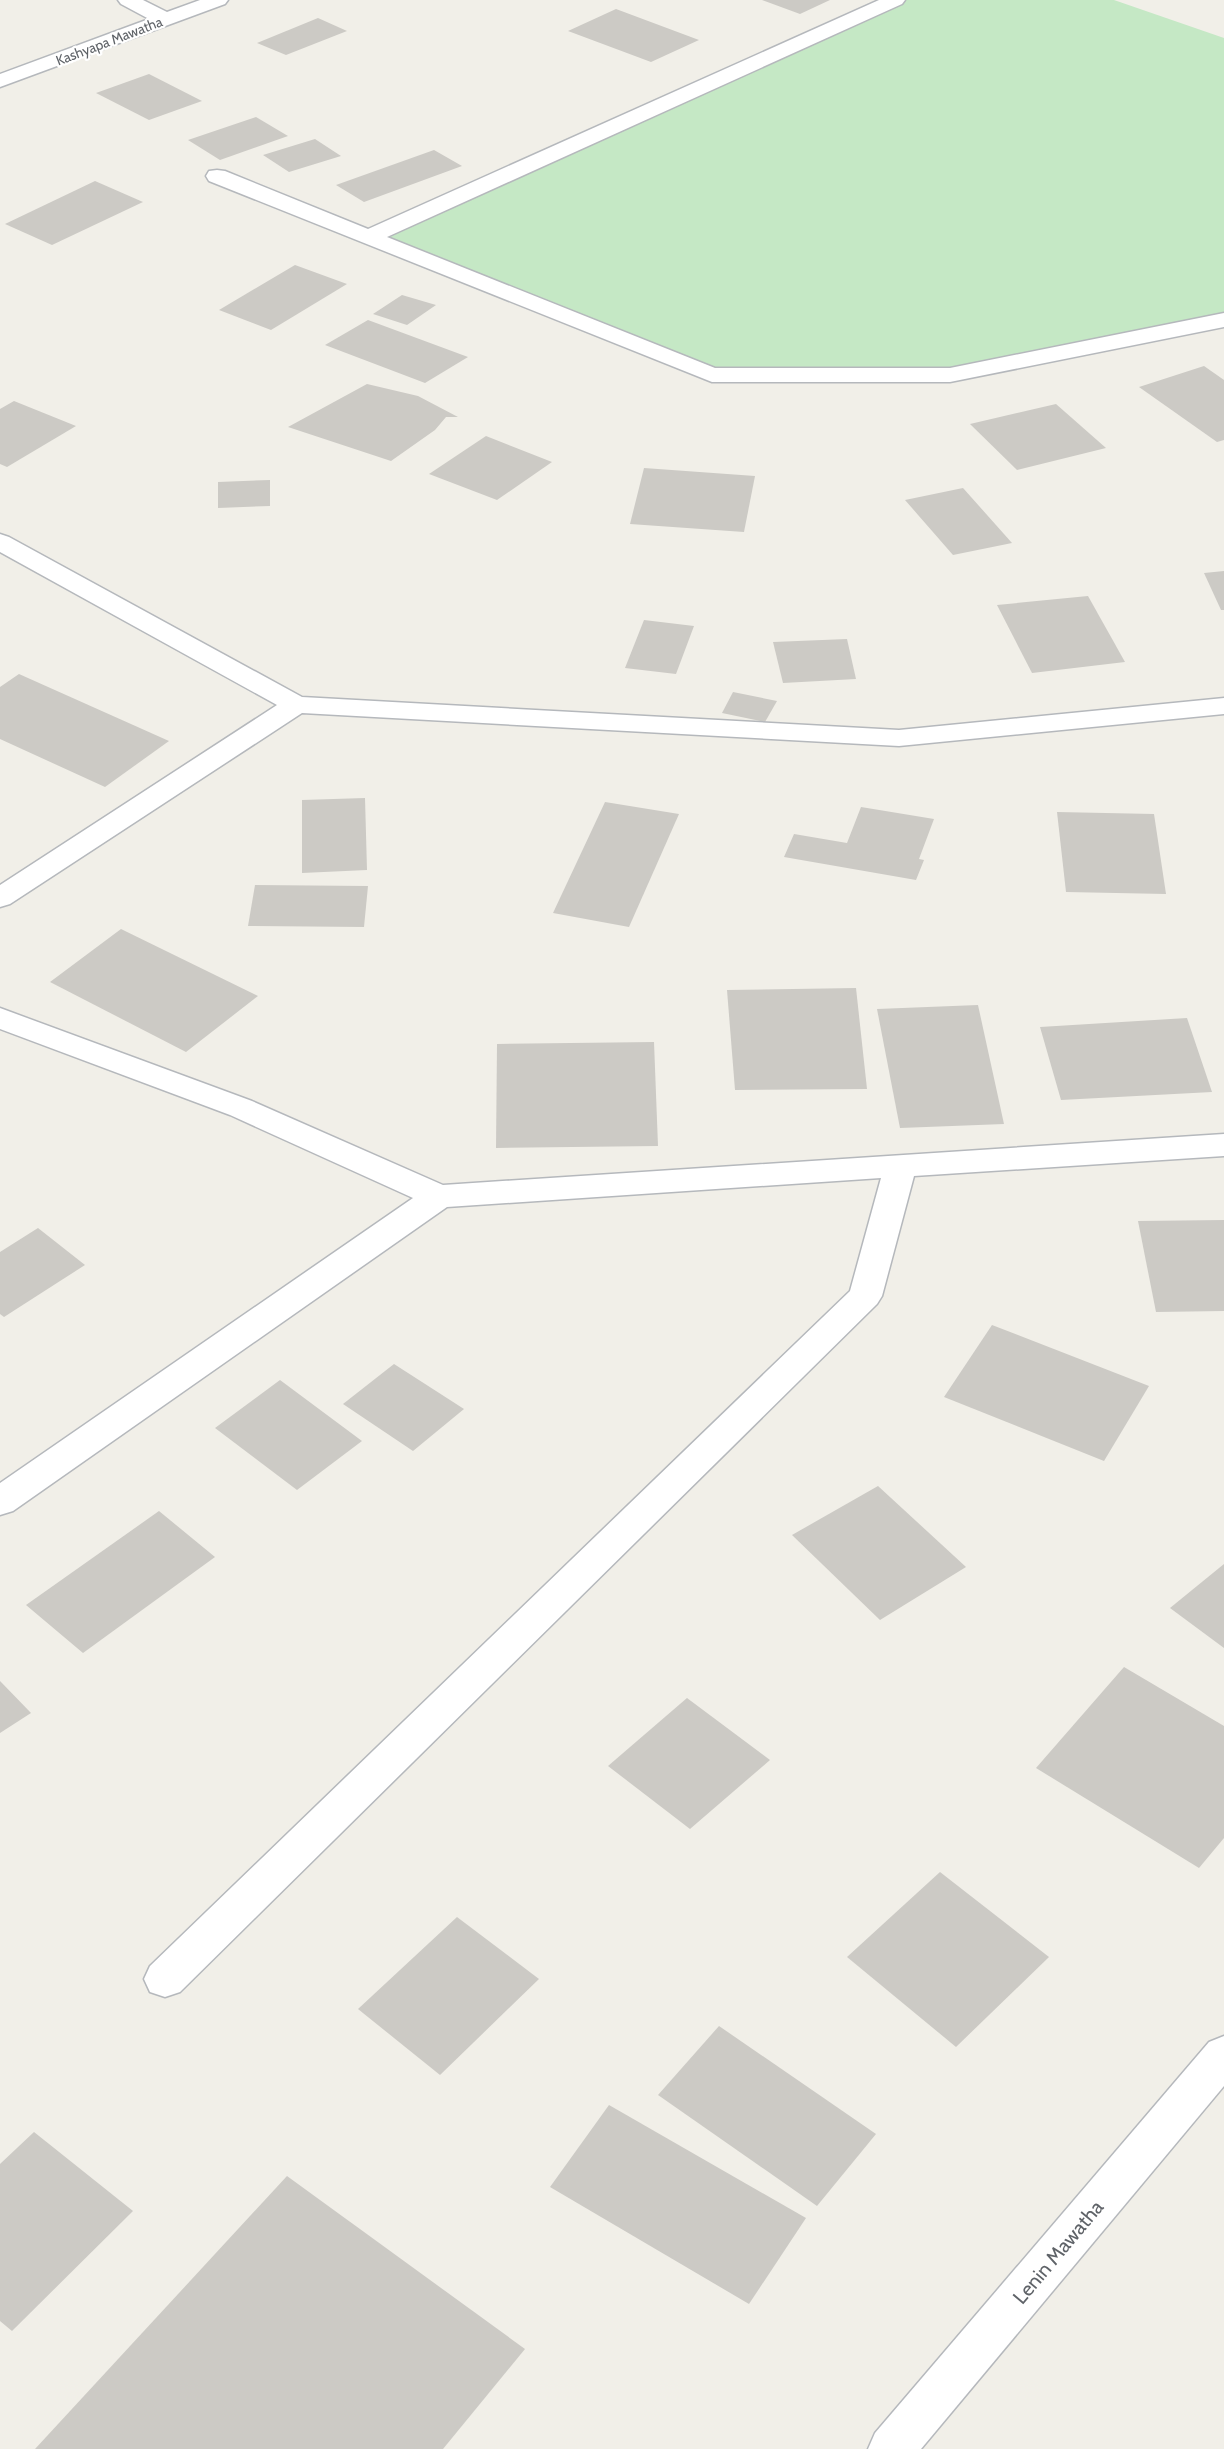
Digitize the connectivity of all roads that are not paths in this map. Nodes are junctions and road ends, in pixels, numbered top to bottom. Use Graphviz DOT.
graph roads {
  1 [pos="129,0"];
  2 [pos="218,0"];
  3 [pos="895,0"];
  4 [pos="165,20"];
  5 [pos="0,81"];
  6 [pos="217,176"];
  7 [pos="368,237"];
  8 [pos="1224,320"];
  9 [pos="0,542"];
  10 [pos="296,705"];
  11 [pos="1224,705"];
  12 [pos="0,898"];
  13 [pos="0,1018"];
  14 [pos="1224,1145"];
  15 [pos="901,1165"];
  16 [pos="439,1196"];
  17 [pos="0,1501"];
  18 [pos="165,1979"];
  19 [pos="1224,2055"];
  20 [pos="891,2449"];
  1 -- 4 [label="street"];
  2 -- 4 [label="street, Kashyapa Mawatha"];
  3 -- 7 [label="street"];
  4 -- 5 [label="street, Kashyapa Mawatha"];
  6 -- 7 [label="street"];
  7 -- 8 [label="street"];
  9 -- 10 [label="street"];
  10 -- 11 [label="street"];
  10 -- 12 [label="street"];
  13 -- 16 [label="street"];
  14 -- 15 [label="street"];
  15 -- 16 [label="street"];
  15 -- 18 [label="street"];
  16 -- 17 [label="street"];
  19 -- 20 [label="street, Lenin Mawatha"];
}
